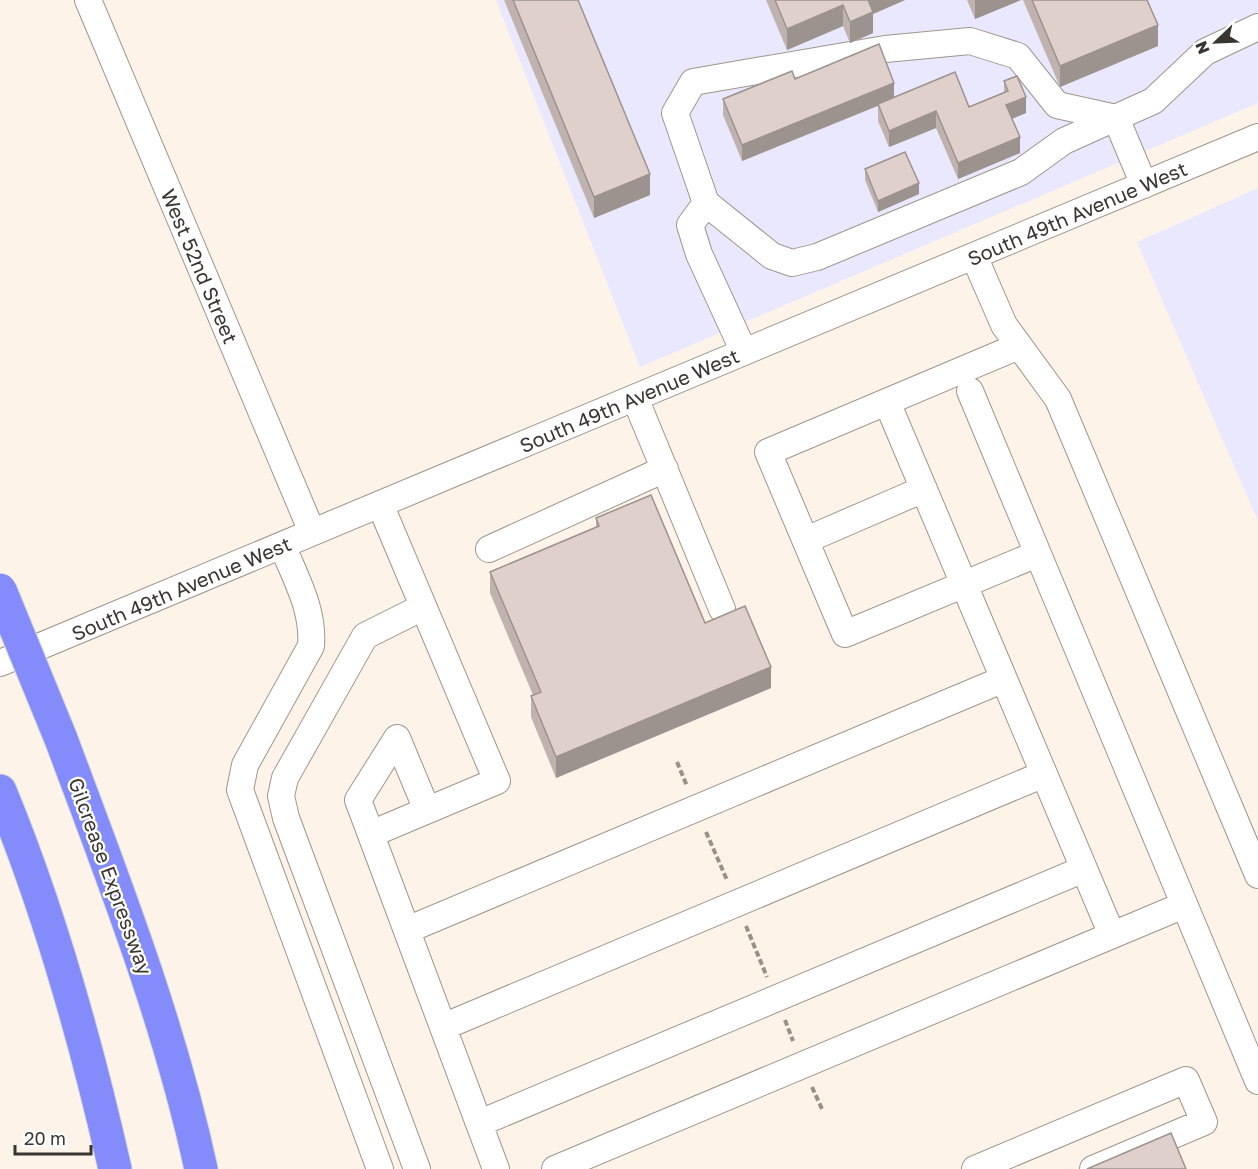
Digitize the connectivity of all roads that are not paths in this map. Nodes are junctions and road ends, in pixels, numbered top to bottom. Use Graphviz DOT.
graph roads {
  1 [pos="88,0"];
  2 [pos="1258,27"];
  3 [pos="1116,118"];
  4 [pos="1258,137"];
  5 [pos="1144,185"];
  6 [pos="706,202"];
  7 [pos="974,256"];
  8 [pos="1019,346"];
  9 [pos="744,352"];
  10 [pos="970,391"];
  11 [pos="635,398"];
  12 [pos="887,402"];
  13 [pos="664,469"];
  14 [pos="924,489"];
  15 [pos="380,504"];
  16 [pos="312,532"];
  17 [pos="806,540"];
  18 [pos="282,545"];
  19 [pos="489,549"];
  20 [pos="1037,554"];
  21 [pos="964,584"];
  22 [pos="0,590"];
  23 [pos="423,607"];
  24 [pos="722,609"];
  25 [pos="0,663"];
  26 [pos="1004,679"];
  27 [pos="1044,774"];
  28 [pos="0,790"];
  29 [pos="427,810"];
  30 [pos="371,834"];
  31 [pos="1084,869"];
  32 [pos="1258,875"];
  33 [pos="1184,905"];
  34 [pos="407,930"];
  35 [pos="1112,935"];
  36 [pos="443,1027"];
  37 [pos="1258,1081"];
  38 [pos="480,1124"];
  39 [pos="586,1163"];
  40 [pos="115,1169"];
  41 [pos="201,1169"];
  42 [pos="380,1169"];
  43 [pos="417,1169"];
  44 [pos="496,1169"];
  45 [pos="555,1169"];
  46 [pos="975,1169"];
  47 [pos="1093,1169"];
  1 -- 16 [label="street, West 52nd Street"];
  2 -- 3 [label="street"];
  3 -- 5 [label="street"];
  3 -- 6 [label="street"];
  3 -- 6 [label="street"];
  4 -- 5 [label="street, South 49th Avenue West"];
  5 -- 7 [label="street, South 49th Avenue West"];
  6 -- 9 [label="street"];
  7 -- 8 [label="street"];
  7 -- 9 [label="street, South 49th Avenue West"];
  8 -- 12 [label="street"];
  8 -- 32 [label="street"];
  9 -- 11 [label="street, South 49th Avenue West"];
  10 -- 20 [label="street"];
  11 -- 13 [label="street"];
  11 -- 15 [label="street, South 49th Avenue West"];
  12 -- 14 [label="street"];
  12 -- 17 [label="street"];
  13 -- 19 [label="street"];
  13 -- 24 [label="street"];
  14 -- 17 [label="street"];
  14 -- 21 [label="street"];
  15 -- 16 [label="street, South 49th Avenue West"];
  15 -- 23 [label="street"];
  16 -- 18 [label="street, South 49th Avenue West"];
  17 -- 21 [label="street"];
  18 -- 25 [label="street, South 49th Avenue West"];
  18 -- 42 [label="street"];
  20 -- 21 [label="street"];
  20 -- 33 [label="street"];
  21 -- 26 [label="street"];
  22 -- 41 [label="highway, Gilcrease Expressway, bridge"];
  23 -- 29 [label="street"];
  23 -- 43 [label="street"];
  26 -- 27 [label="street"];
  26 -- 34 [label="street"];
  27 -- 31 [label="street"];
  27 -- 36 [label="street"];
  28 -- 40 [label="highway"];
  29 -- 30 [label="street"];
  29 -- 30 [label="street"];
  30 -- 34 [label="street"];
  31 -- 35 [label="street"];
  31 -- 38 [label="street"];
  33 -- 35 [label="street"];
  33 -- 37 [label="street"];
  34 -- 36 [label="street"];
  35 -- 39 [label="street"];
  36 -- 38 [label="street"];
  38 -- 44 [label="street"];
  39 -- 45 [label="street"];
  46 -- 47 [label="street"];
}
